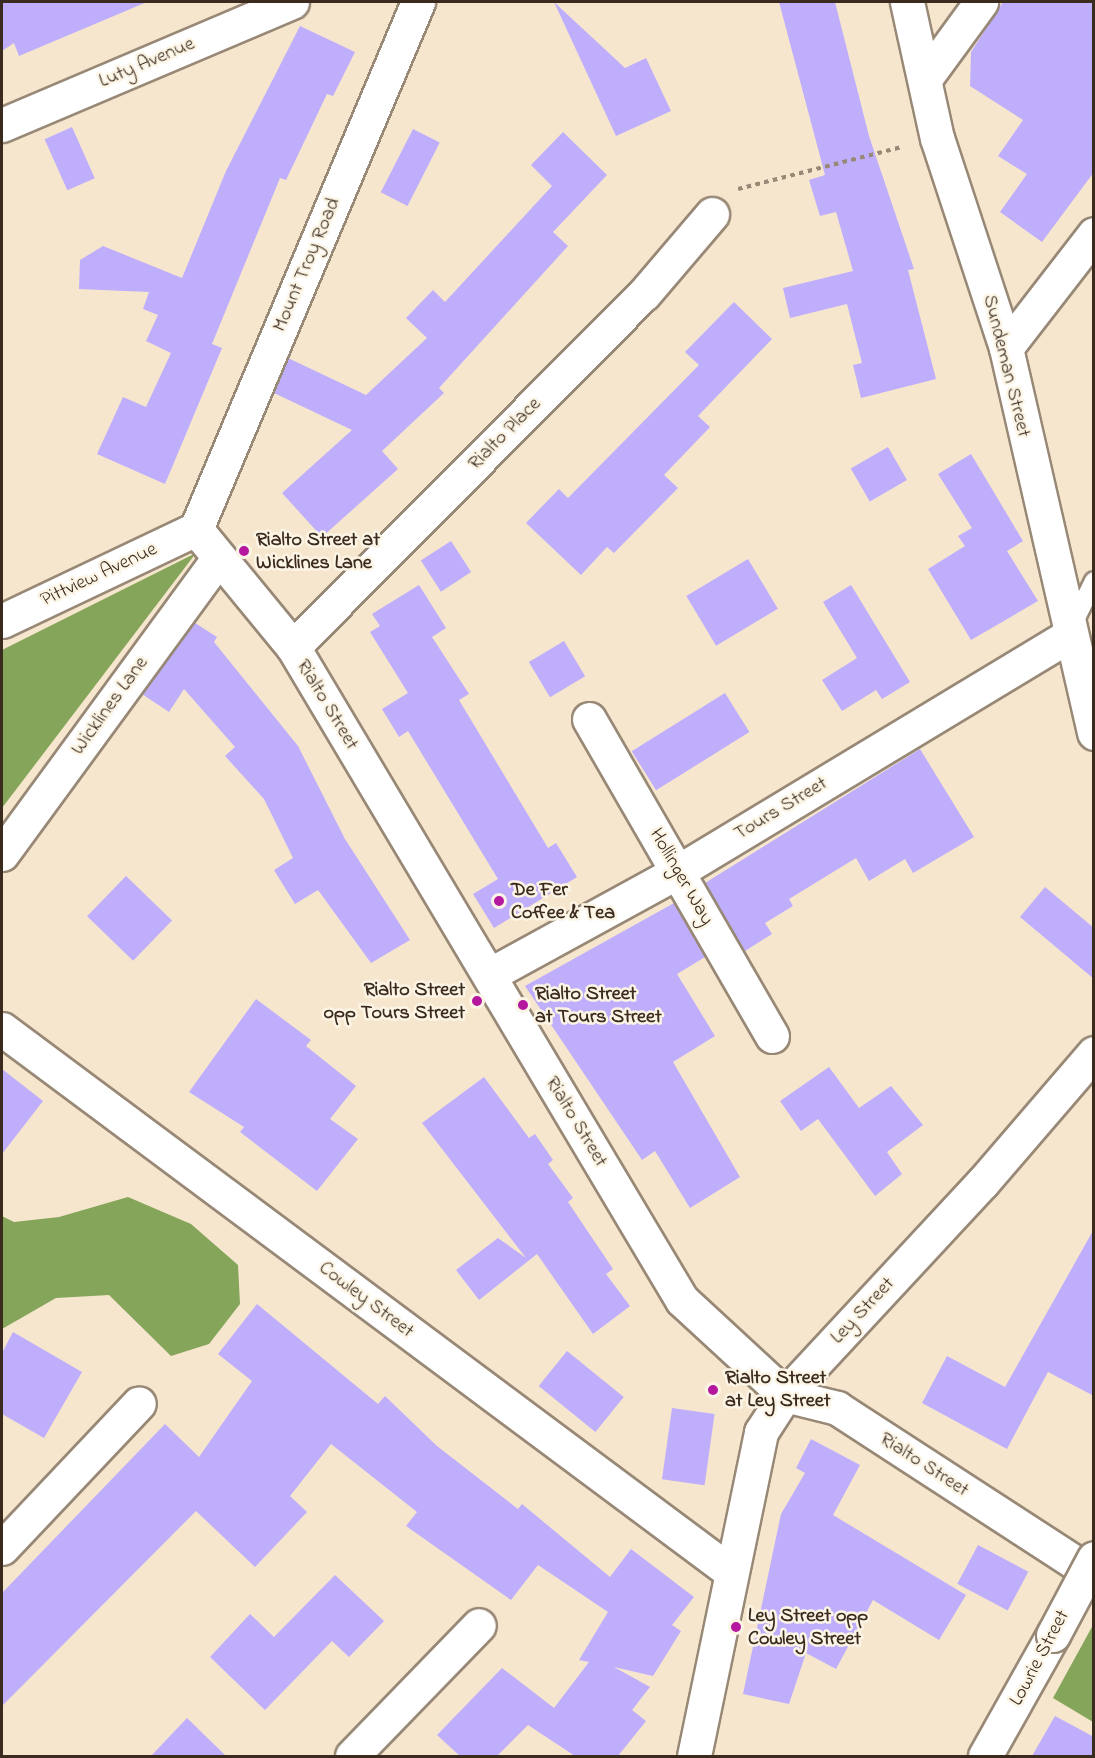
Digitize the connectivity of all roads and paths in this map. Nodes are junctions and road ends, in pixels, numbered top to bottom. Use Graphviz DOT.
graph roads {
  1 [pos="292,2"];
  2 [pos="418,2"];
  3 [pos="907,2"];
  4 [pos="981,2"];
  5 [pos="927,76"];
  6 [pos="2,125"];
  7 [pos="938,138"];
  8 [pos="712,214"];
  9 [pos="1094,234"];
  10 [pos="1006,348"];
  11 [pos="196,529"];
  12 [pos="219,558"];
  13 [pos="1094,581"];
  14 [pos="2,621"];
  15 [pos="1068,636"];
  16 [pos="293,647"];
  17 [pos="590,719"];
  18 [pos="1094,733"];
  19 [pos="2,854"];
  20 [pos="677,872"];
  21 [pos="489,975"];
  22 [pos="2,1029"];
  23 [pos="772,1036"];
  24 [pos="1094,1053"];
  25 [pos="785,1395"];
  26 [pos="139,1403"];
  27 [pos="2,1548"];
  28 [pos="1094,1558"];
  29 [pos="731,1572"];
  30 [pos="1094,1575"];
  31 [pos="479,1625"];
  32 [pos="352,1756"];
  33 [pos="694,1756"];
  34 [pos="985,1756"];
  1 -- 6 [label="street, Luty Avenue"];
  2 -- 11 [label="street, Mount Troy Road"];
  3 -- 5 [label="street, Sundeman Street"];
  4 -- 5 [label="street"];
  5 -- 7 [label="street, Sundeman Street"];
  7 -- 8 [label="path"];
  7 -- 10 [label="street, Sundeman Street"];
  8 -- 16 [label="street, Rialto Place"];
  9 -- 10 [label="street"];
  10 -- 15 [label="street, Sundeman Street"];
  11 -- 12 [label="street, Rialto Street"];
  11 -- 14 [label="street, Pittview Avenue"];
  12 -- 16 [label="street, Rialto Street"];
  12 -- 19 [label="street, Wicklines Lane"];
  13 -- 15 [label="lane"];
  15 -- 18 [label="street, Sundeman Street"];
  15 -- 20 [label="street, Tours Street"];
  16 -- 21 [label="street, Rialto Street"];
  17 -- 20 [label="street, Hollinger Way"];
  20 -- 21 [label="street, Tours Street"];
  20 -- 23 [label="street, Hollinger Way"];
  21 -- 25 [label="street, Rialto Street"];
  22 -- 29 [label="street, Cowley Street"];
  24 -- 25 [label="street, Ley Street"];
  25 -- 29 [label="street, Ley Street"];
  25 -- 30 [label="street, Rialto Street"];
  26 -- 27 [label="street"];
  28 -- 34 [label="street, Lowrie Street, bridge"];
  29 -- 33 [label="street, Ley Street"];
  31 -- 32 [label="street"];
}
